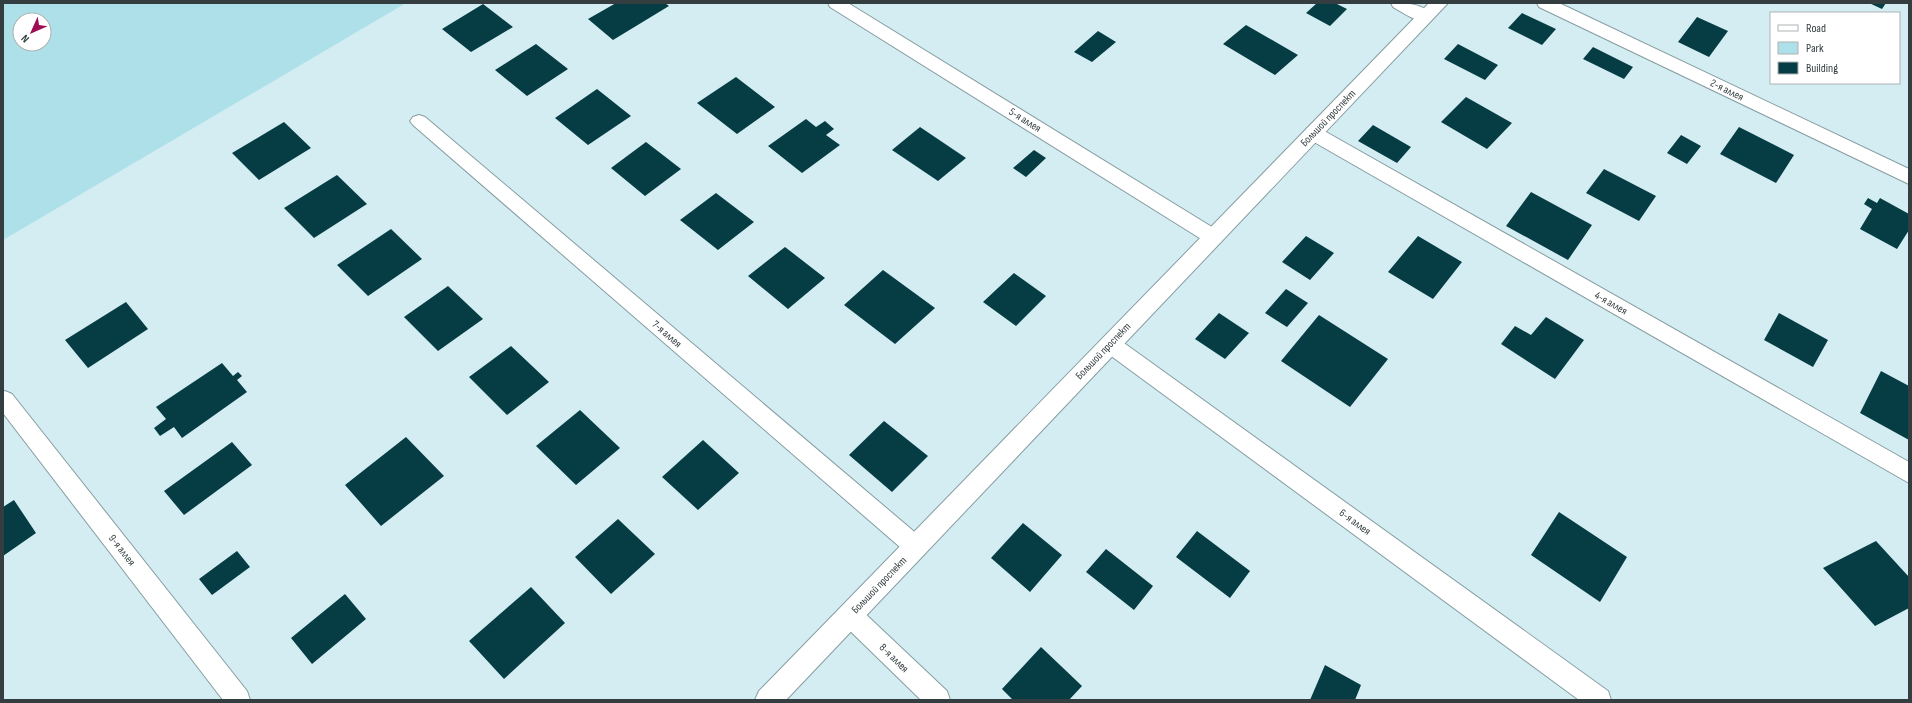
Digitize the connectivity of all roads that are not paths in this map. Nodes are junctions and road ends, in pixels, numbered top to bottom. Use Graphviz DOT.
graph roads {
  1 [pos="836,3"];
  2 [pos="1399,3"];
  3 [pos="1545,3"];
  4 [pos="1432,10"];
  5 [pos="418,121"];
  6 [pos="1313,133"];
  7 [pos="1909,177"];
  8 [pos="1213,237"];
  9 [pos="1110,344"];
  10 [pos="5,400"];
  11 [pos="1909,472"];
  12 [pos="916,547"];
  13 [pos="850,615"];
  14 [pos="238,700"];
  15 [pos="768,700"];
  16 [pos="938,700"];
  17 [pos="1599,700"];
  1 -- 8 [label="lane, 5-я аллея"];
  2 -- 4 [label="lane"];
  3 -- 7 [label="lane, 2-я аллея"];
  4 -- 6 [label="street, Большой проспект"];
  5 -- 12 [label="lane, 7-я аллея"];
  6 -- 8 [label="street, Большой проспект"];
  6 -- 11 [label="lane, 4-я аллея"];
  8 -- 9 [label="street, Большой проспект"];
  9 -- 12 [label="street, Большой проспект"];
  9 -- 17 [label="lane, 6-я аллея"];
  10 -- 14 [label="lane, 9-я аллея"];
  12 -- 13 [label="street, Большой проспект"];
  13 -- 15 [label="street, Большой проспект"];
  13 -- 16 [label="lane, 8-я аллея"];
}
